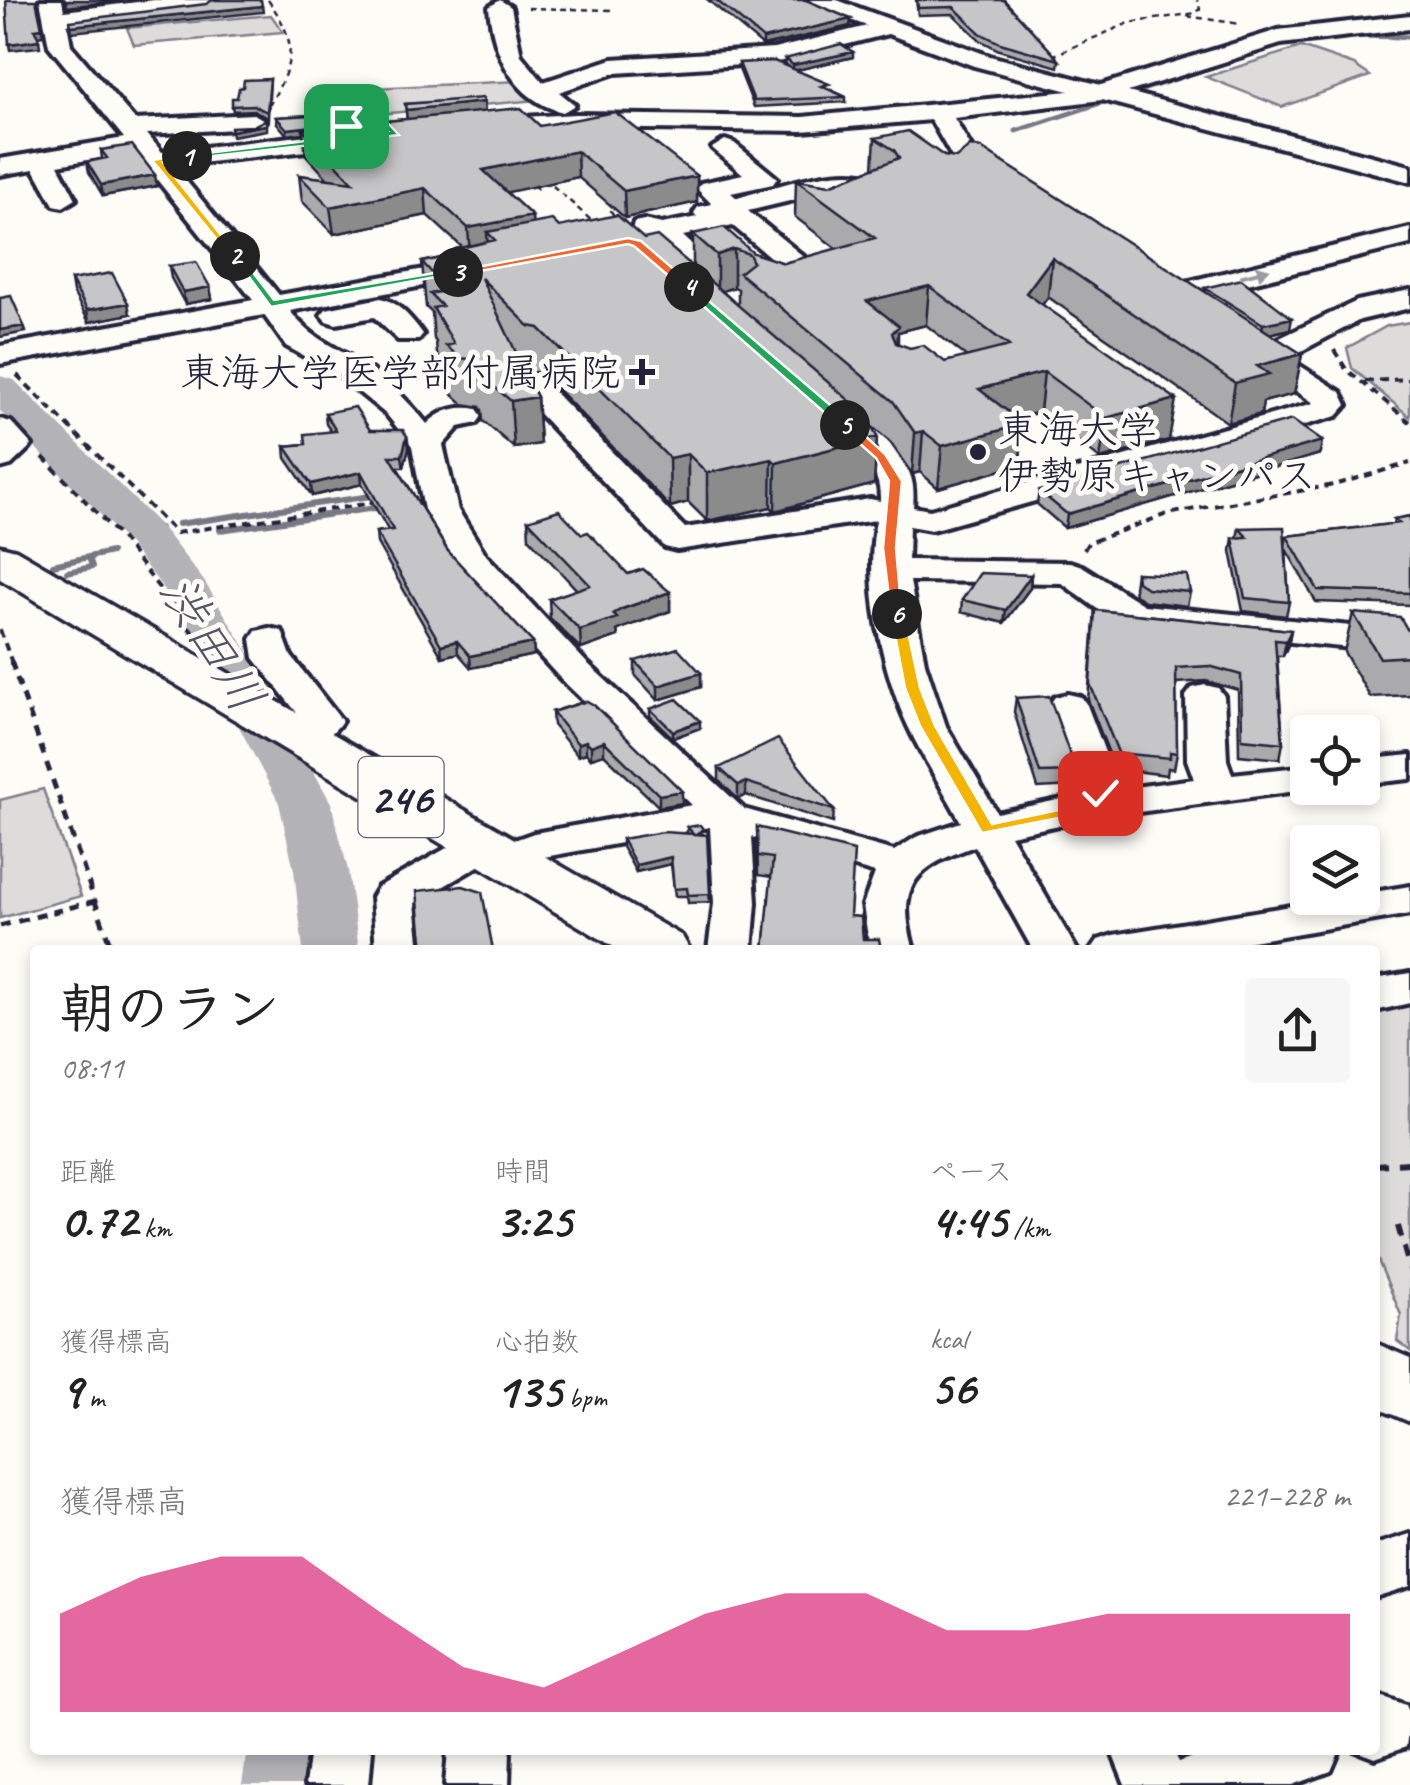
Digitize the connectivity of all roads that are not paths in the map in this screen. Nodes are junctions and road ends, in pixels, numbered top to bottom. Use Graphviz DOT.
graph roads {
  1 [pos="207,0"];
  2 [pos="816,0"];
  3 [pos="500,8"];
  4 [pos="53,10"];
  5 [pos="1410,22"];
  6 [pos="801,23"];
  7 [pos="900,25"];
  8 [pos="1307,36"];
  9 [pos="832,42"];
  10 [pos="1342,53"];
  11 [pos="536,92"];
  12 [pos="1101,93"];
  13 [pos="624,94"];
  14 [pos="792,98"];
  15 [pos="930,110"];
  16 [pos="319,118"];
  17 [pos="1302,119"];
  18 [pos="576,121"];
  19 [pos="606,121"];
  20 [pos="802,124"];
  21 [pos="346,126"];
  22 [pos="448,128"];
  23 [pos="1260,136"];
  24 [pos="142,144"];
  25 [pos="725,148"];
  26 [pos="42,160"];
  27 [pos="969,161"];
  28 [pos="0,167"];
  29 [pos="932,169"];
  30 [pos="1410,174"];
  31 [pos="63,200"];
  32 [pos="1038,207"];
  33 [pos="736,212"];
  34 [pos="818,212"];
  35 [pos="640,234"];
  36 [pos="1410,236"];
  37 [pos="555,250"];
  38 [pos="729,254"];
  39 [pos="512,258"];
  40 [pos="1306,261"];
  41 [pos="1138,272"];
  42 [pos="756,276"];
  43 [pos="1410,299"];
  44 [pos="1373,303"];
  45 [pos="1208,308"];
  46 [pos="279,314"];
  47 [pos="408,334"];
  48 [pos="742,334"];
  49 [pos="1265,356"];
  50 [pos="4,361"];
  51 [pos="528,383"];
  52 [pos="830,394"];
  53 [pos="466,416"];
  54 [pos="0,430"];
  55 [pos="426,444"];
  56 [pos="0,458"];
  57 [pos="894,513"];
  58 [pos="4,565"];
  59 [pos="892,570"];
  60 [pos="269,640"];
  61 [pos="1410,644"];
  62 [pos="1205,696"];
  63 [pos="1068,705"];
  64 [pos="309,742"];
  65 [pos="1410,767"];
  66 [pos="1380,770"];
  67 [pos="1290,780"];
  68 [pos="1218,788"];
  69 [pos="1104,805"];
  70 [pos="727,815"];
  71 [pos="988,830"];
  72 [pos="494,852"];
  73 [pos="900,866"];
  74 [pos="1410,900"];
  75 [pos="1230,941"];
  76 [pos="398,945"];
  77 [pos="653,945"];
  78 [pos="731,945"];
  79 [pos="891,945"];
  80 [pos="1053,945"];
  81 [pos="1178,945"];
  82 [pos="1410,988"];
  83 [pos="1380,994"];
  84 [pos="1380,1375"];
  85 [pos="1410,1392"];
  86 [pos="1410,1560"];
  87 [pos="1380,1569"];
  88 [pos="340,1755"];
  89 [pos="479,1755"];
  90 [pos="1144,1755"];
  91 [pos="1293,1755"];
  92 [pos="337,1785"];
  93 [pos="477,1785"];
  94 [pos="1157,1785"];
  95 [pos="1199,1785"];
  1 -- 4 [label="street"];
  2 -- 7 [label="street"];
  3 -- 11 [label="street"];
  4 -- 24 [label="street"];
  5 -- 8 [label="street"];
  6 -- 9 [label="street"];
  7 -- 9 [label="street"];
  7 -- 12 [label="street"];
  8 -- 10 [label="street"];
  8 -- 12 [label="street"];
  9 -- 11 [label="street"];
  11 -- 18 [label="street"];
  12 -- 15 [label="street"];
  12 -- 23 [label="street"];
  13 -- 19 [label="street"];
  14 -- 20 [label="street"];
  15 -- 20 [label="street"];
  15 -- 27 [label="street"];
  16 -- 24 [label="street"];
  17 -- 23 [label="street"];
  18 -- 19 [label="street"];
  18 -- 22 [label="street"];
  19 -- 20 [label="street"];
  21 -- 24 [label="street"];
  23 -- 30 [label="street"];
  24 -- 26 [label="street"];
  24 -- 46 [label="street"];
  25 -- 33 [label="street"];
  26 -- 28 [label="street"];
  26 -- 31 [label="street"];
  27 -- 29 [label="street"];
  27 -- 32 [label="street"];
  33 -- 34 [label="street"];
  33 -- 35 [label="street"];
  33 -- 35 [label="street"];
  33 -- 42 [label="street"];
  35 -- 37 [label="street"];
  35 -- 38 [label="street"];
  35 -- 48 [label="street"];
  36 -- 40 [label="street"];
  39 -- 46 [label="street"];
  40 -- 44 [label="street"];
  45 -- 40 [label="street, one-way"];
  41 -- 45 [label="street"];
  43 -- 44 [label="street"];
  44 -- 49 [label="street"];
  45 -- 49 [label="street"];
  46 -- 47 [label="street"];
  46 -- 50 [label="street"];
  46 -- 55 [label="street"];
  49 -- 57 [label="street"];
  51 -- 57 [label="street"];
  52 -- 57 [label="street"];
  53 -- 55 [label="street"];
  54 -- 56 [label="street"];
  55 -- 70 [label="street"];
  57 -- 59 [label="street"];
  58 -- 64 [label="highway, 246"];
  59 -- 61 [label="street"];
  59 -- 71 [label="street"];
  60 -- 64 [label="street"];
  62 -- 68 [label="street"];
  63 -- 69 [label="street"];
  64 -- 72 [label="highway, 246"];
  65 -- 66 [label="street"];
  67 -- 68 [label="street"];
  68 -- 69 [label="street"];
  69 -- 71 [label="street"];
  70 -- 72 [label="street"];
  70 -- 73 [label="street"];
  70 -- 78 [label="street"];
  71 -- 73 [label="street"];
  71 -- 80 [label="street"];
  72 -- 76 [label="street"];
  72 -- 77 [label="highway, 246"];
  73 -- 79 [label="street"];
  74 -- 75 [label="street"];
  75 -- 81 [label="street"];
  82 -- 83 [label="street"];
  84 -- 85 [label="highway"];
  86 -- 87 [label="street"];
  88 -- 92 [label="street"];
  89 -- 93 [label="street"];
  90 -- 94 [label="street"];
  91 -- 95 [label="street"];
}
